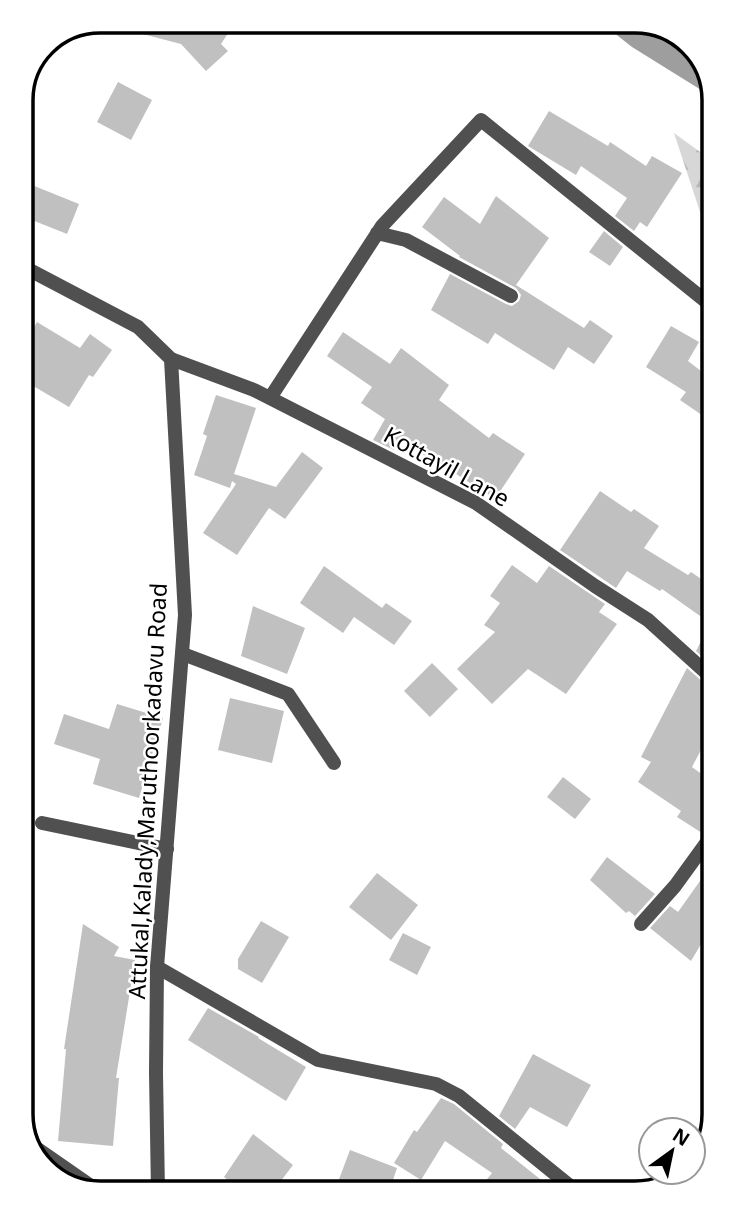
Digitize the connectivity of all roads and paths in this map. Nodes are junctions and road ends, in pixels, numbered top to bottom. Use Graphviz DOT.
graph roads {
  1 [pos="377,233"];
  2 [pos="33,272"];
  3 [pos="510,296"];
  4 [pos="702,298"];
  5 [pos="171,359"];
  6 [pos="270,398"];
  7 [pos="183,654"];
  8 [pos="702,669"];
  9 [pos="334,763"];
  10 [pos="42,822"];
  11 [pos="167,849"];
  12 [pos="702,849"];
  13 [pos="640,924"];
  14 [pos="157,967"];
  15 [pos="49,1157"];
  16 [pos="77,1176"];
  17 [pos="158,1181"];
  18 [pos="564,1181"];
  1 -- 3 [label="street"];
  1 -- 4 [label="street"];
  1 -- 6 [label="street"];
  2 -- 5 [label="street"];
  5 -- 6 [label="street, Kottayil Lane"];
  5 -- 7 [label="street, Attukal,Kalady,Maruthoorkadavu Road"];
  6 -- 8 [label="street, Kottayil Lane"];
  7 -- 9 [label="street"];
  7 -- 11 [label="street, Attukal,Kalady,Maruthoorkadavu Road"];
  10 -- 11 [label="street"];
  11 -- 14 [label="street, Attukal,Kalady,Maruthoorkadavu Road"];
  12 -- 13 [label="street"];
  14 -- 17 [label="street, Attukal,Kalady,Maruthoorkadavu Road"];
  14 -- 18 [label="street"];
  15 -- 16 [label="street"];
}
